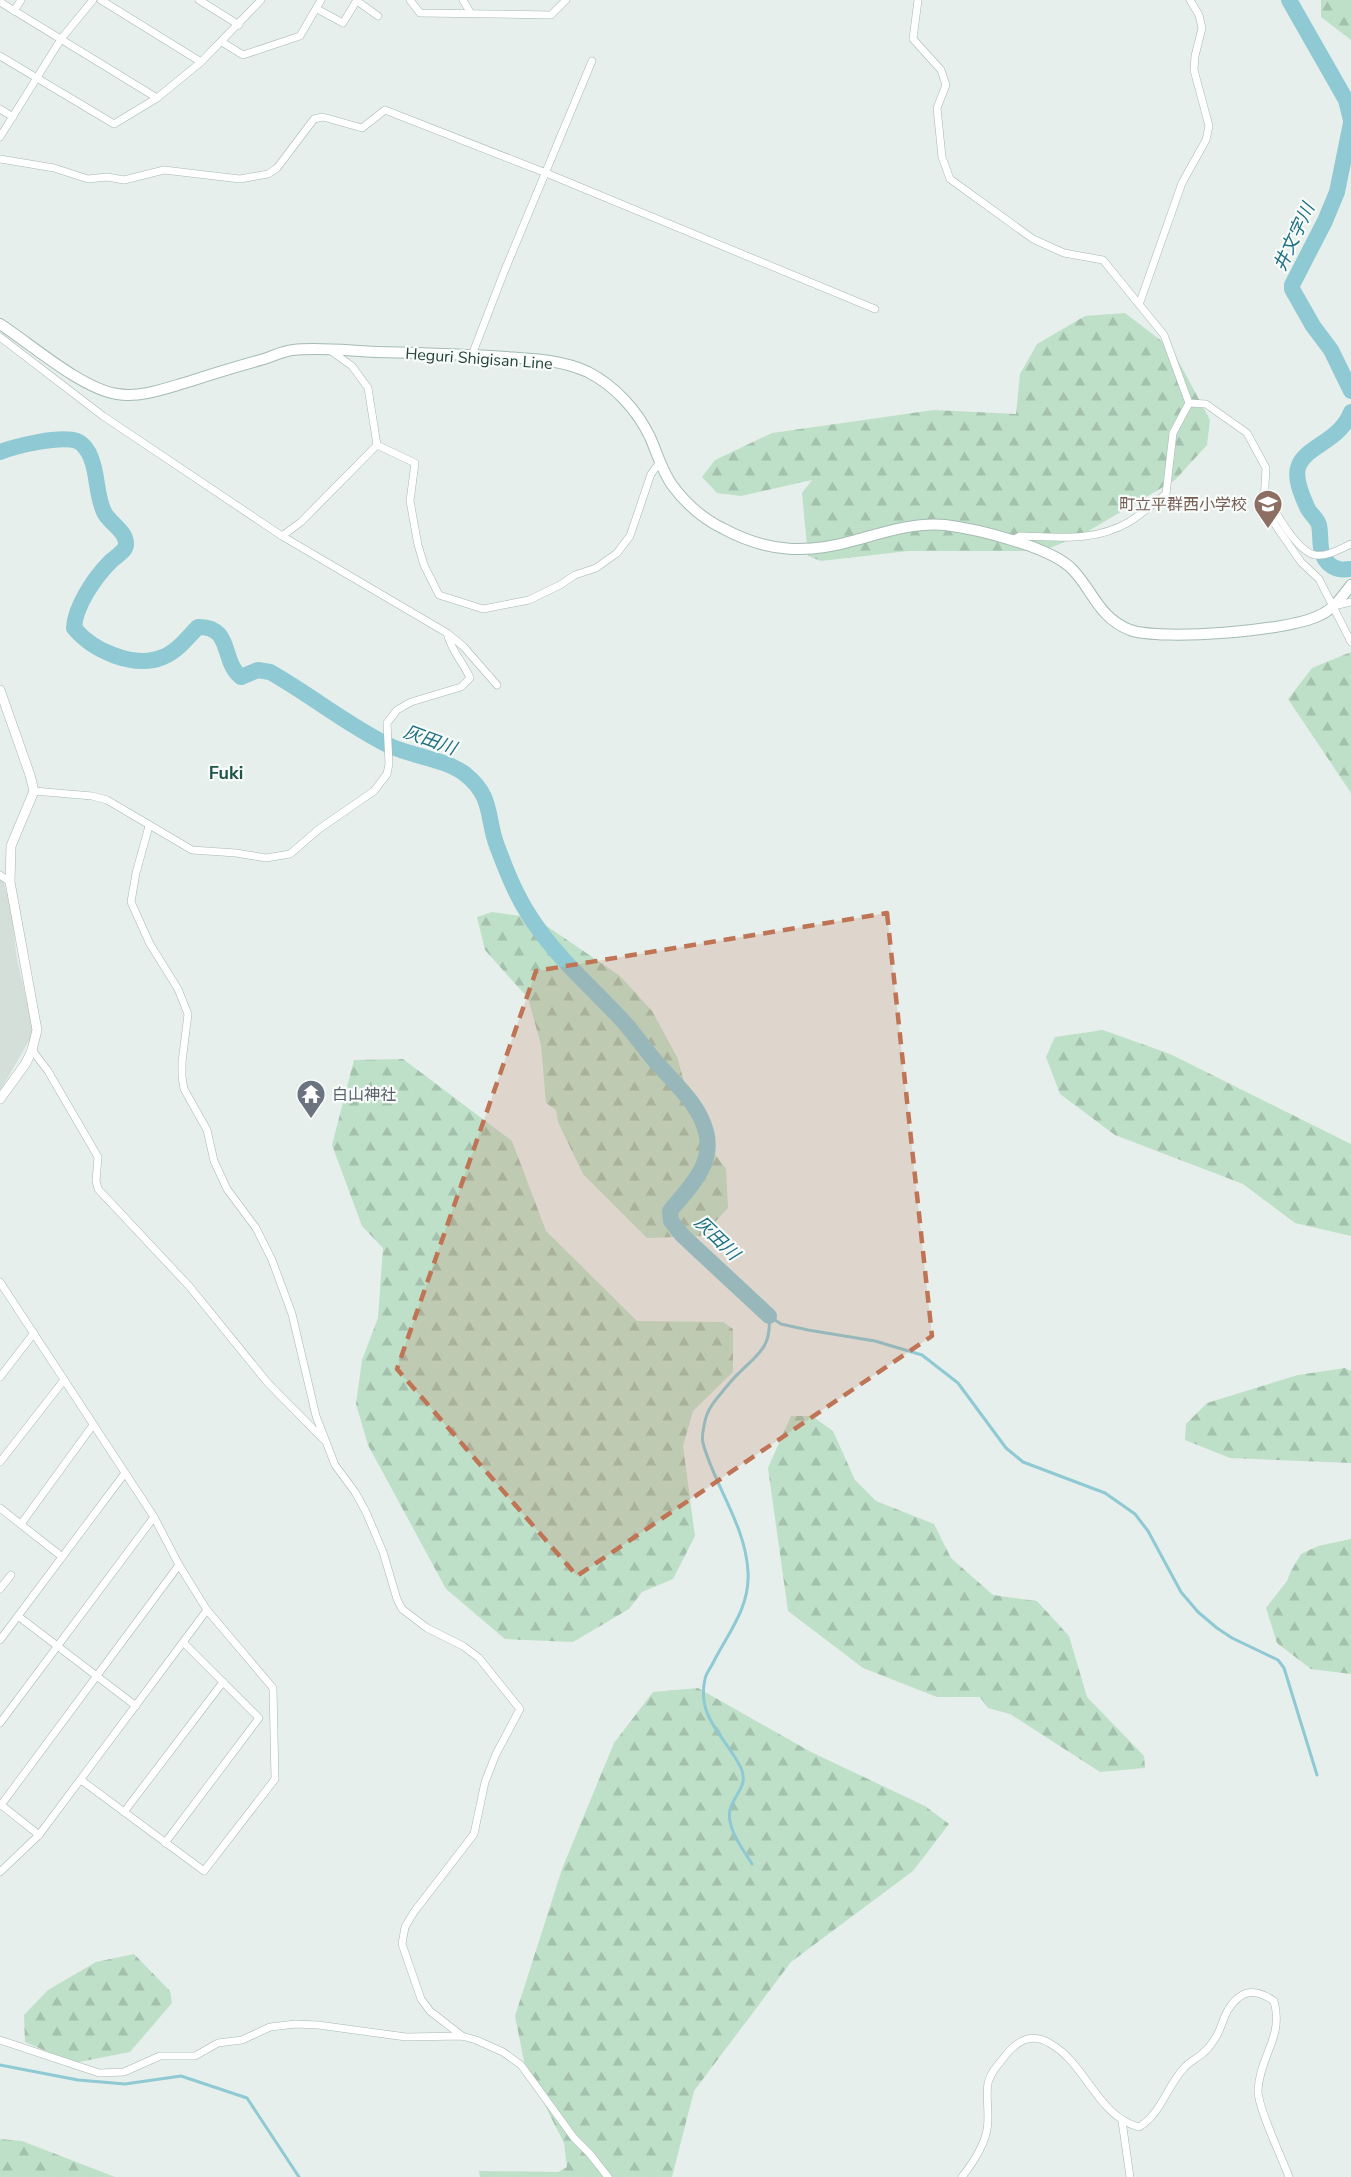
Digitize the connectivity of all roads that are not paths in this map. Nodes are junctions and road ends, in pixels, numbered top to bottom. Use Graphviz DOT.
graph roads {
  1 [pos="21,0"];
  2 [pos="101,0"];
  3 [pos="199,0"];
  4 [pos="261,0"];
  5 [pos="321,0"];
  6 [pos="357,0"];
  7 [pos="410,0"];
  8 [pos="463,0"];
  9 [pos="566,0"];
  10 [pos="918,0"];
  11 [pos="1190,0"];
  12 [pos="89,1"];
  13 [pos="0,3"];
  14 [pos="317,9"];
  15 [pos="14,11"];
  16 [pos="470,12"];
  17 [pos="378,16"];
  18 [pos="239,25"];
  19 [pos="61,39"];
  20 [pos="222,42"];
  21 [pos="0,56"];
  22 [pos="592,61"];
  23 [pos="201,62"];
  24 [pos="38,78"];
  25 [pos="157,98"];
  26 [pos="0,109"];
  27 [pos="13,117"];
  28 [pos="0,137"];
  29 [pos="0,159"];
  30 [pos="546,173"];
  31 [pos="1140,302"];
  32 [pos="875,309"];
  33 [pos="0,324"];
  34 [pos="0,337"];
  35 [pos="330,351"];
  36 [pos="472,355"];
  37 [pos="1189,402"];
  38 [pos="377,445"];
  39 [pos="660,462"];
  40 [pos="1265,493"];
  41 [pos="282,536"];
  42 [pos="1011,541"];
  43 [pos="1351,544"];
  44 [pos="1349,588"];
  45 [pos="1351,602"];
  46 [pos="1334,606"];
  47 [pos="447,633"];
  48 [pos="1351,642"];
  49 [pos="497,685"];
  50 [pos="0,690"];
  51 [pos="34,791"];
  52 [pos="149,826"];
  53 [pos="0,875"];
  54 [pos="10,882"];
  55 [pos="32,1050"];
  56 [pos="0,1099"];
  57 [pos="1,1287"];
  58 [pos="33,1333"];
  59 [pos="0,1377"];
  60 [pos="64,1380"];
  61 [pos="93,1425"];
  62 [pos="327,1443"];
  63 [pos="0,1462"];
  64 [pos="124,1473"];
  65 [pos="0,1508"];
  66 [pos="154,1517"];
  67 [pos="21,1524"];
  68 [pos="61,1556"];
  69 [pos="179,1565"];
  70 [pos="11,1575"];
  71 [pos="0,1589"];
  72 [pos="207,1610"];
  73 [pos="18,1616"];
  74 [pos="0,1640"];
  75 [pos="184,1643"];
  76 [pos="57,1646"];
  77 [pos="96,1676"];
  78 [pos="223,1682"];
  79 [pos="136,1706"];
  80 [pos="0,1723"];
  81 [pos="81,1780"];
  82 [pos="1,1804"];
  83 [pos="124,1812"];
  84 [pos="39,1835"];
  85 [pos="165,1843"];
  86 [pos="0,1872"];
  87 [pos="462,2036"];
  88 [pos="0,2040"];
  89 [pos="1122,2121"];
  90 [pos="609,2177"];
  91 [pos="962,2177"];
  92 [pos="1130,2177"];
  93 [pos="1289,2177"];
  1 -- 15 [label="street"];
  2 -- 23 [label="street"];
  3 -- 18 [label="street"];
  4 -- 18 [label="street"];
  5 -- 14 [label="street"];
  6 -- 14 [label="street"];
  6 -- 17 [label="street"];
  7 -- 16 [label="street"];
  8 -- 16 [label="street"];
  9 -- 16 [label="street"];
  10 -- 31 [label="street"];
  11 -- 31 [label="street"];
  12 -- 19 [label="street"];
  13 -- 15 [label="street"];
  14 -- 20 [label="street"];
  15 -- 19 [label="street"];
  18 -- 20 [label="street"];
  19 -- 24 [label="street"];
  19 -- 25 [label="street"];
  20 -- 23 [label="street"];
  21 -- 24 [label="street"];
  22 -- 30 [label="street"];
  23 -- 25 [label="street"];
  24 -- 25 [label="street"];
  24 -- 27 [label="street"];
  26 -- 27 [label="street"];
  27 -- 28 [label="street"];
  29 -- 30 [label="street"];
  30 -- 32 [label="street"];
  30 -- 36 [label="street"];
  31 -- 37 [label="street"];
  33 -- 35 [label="main road, Heguri Shigisan Line"];
  34 -- 41 [label="street"];
  35 -- 36 [label="main road, Heguri Shigisan Line"];
  35 -- 38 [label="street"];
  36 -- 39 [label="main road, Heguri Shigisan Line"];
  37 -- 40 [label="street"];
  37 -- 42 [label="street"];
  38 -- 39 [label="street"];
  38 -- 41 [label="street"];
  39 -- 42 [label="main road, Heguri Shigisan Line"];
  40 -- 43 [label="street"];
  40 -- 46 [label="street"];
  41 -- 47 [label="street"];
  42 -- 46 [label="main road, Heguri Shigisan Line"];
  44 -- 46 [label="main road, Heguri Shigisan Line"];
  45 -- 46 [label="street"];
  46 -- 48 [label="street"];
  47 -- 49 [label="street"];
  47 -- 52 [label="street"];
  50 -- 51 [label="street"];
  51 -- 52 [label="street"];
  51 -- 54 [label="street"];
  52 -- 62 [label="street"];
  53 -- 54 [label="street"];
  54 -- 55 [label="street"];
  55 -- 56 [label="street"];
  55 -- 62 [label="street"];
  57 -- 58 [label="street"];
  58 -- 59 [label="street"];
  58 -- 60 [label="street"];
  60 -- 61 [label="street"];
  60 -- 63 [label="street"];
  61 -- 64 [label="street"];
  61 -- 67 [label="street"];
  62 -- 87 [label="street"];
  64 -- 66 [label="street"];
  64 -- 68 [label="street"];
  65 -- 67 [label="street"];
  66 -- 69 [label="street"];
  66 -- 76 [label="street"];
  67 -- 68 [label="street"];
  68 -- 73 [label="street"];
  69 -- 72 [label="street"];
  69 -- 77 [label="street"];
  70 -- 71 [label="street"];
  72 -- 75 [label="street"];
  72 -- 85 [label="street"];
  73 -- 74 [label="street"];
  73 -- 76 [label="street"];
  75 -- 78 [label="street"];
  75 -- 79 [label="street"];
  76 -- 77 [label="street"];
  76 -- 80 [label="street"];
  77 -- 79 [label="street"];
  77 -- 82 [label="street"];
  78 -- 83 [label="street"];
  78 -- 85 [label="street"];
  79 -- 81 [label="street"];
  81 -- 83 [label="street"];
  81 -- 84 [label="street"];
  82 -- 84 [label="street"];
  83 -- 85 [label="street"];
  84 -- 86 [label="street"];
  87 -- 88 [label="street"];
  87 -- 90 [label="street"];
  89 -- 91 [label="street"];
  89 -- 92 [label="street"];
  89 -- 93 [label="street"];
}
